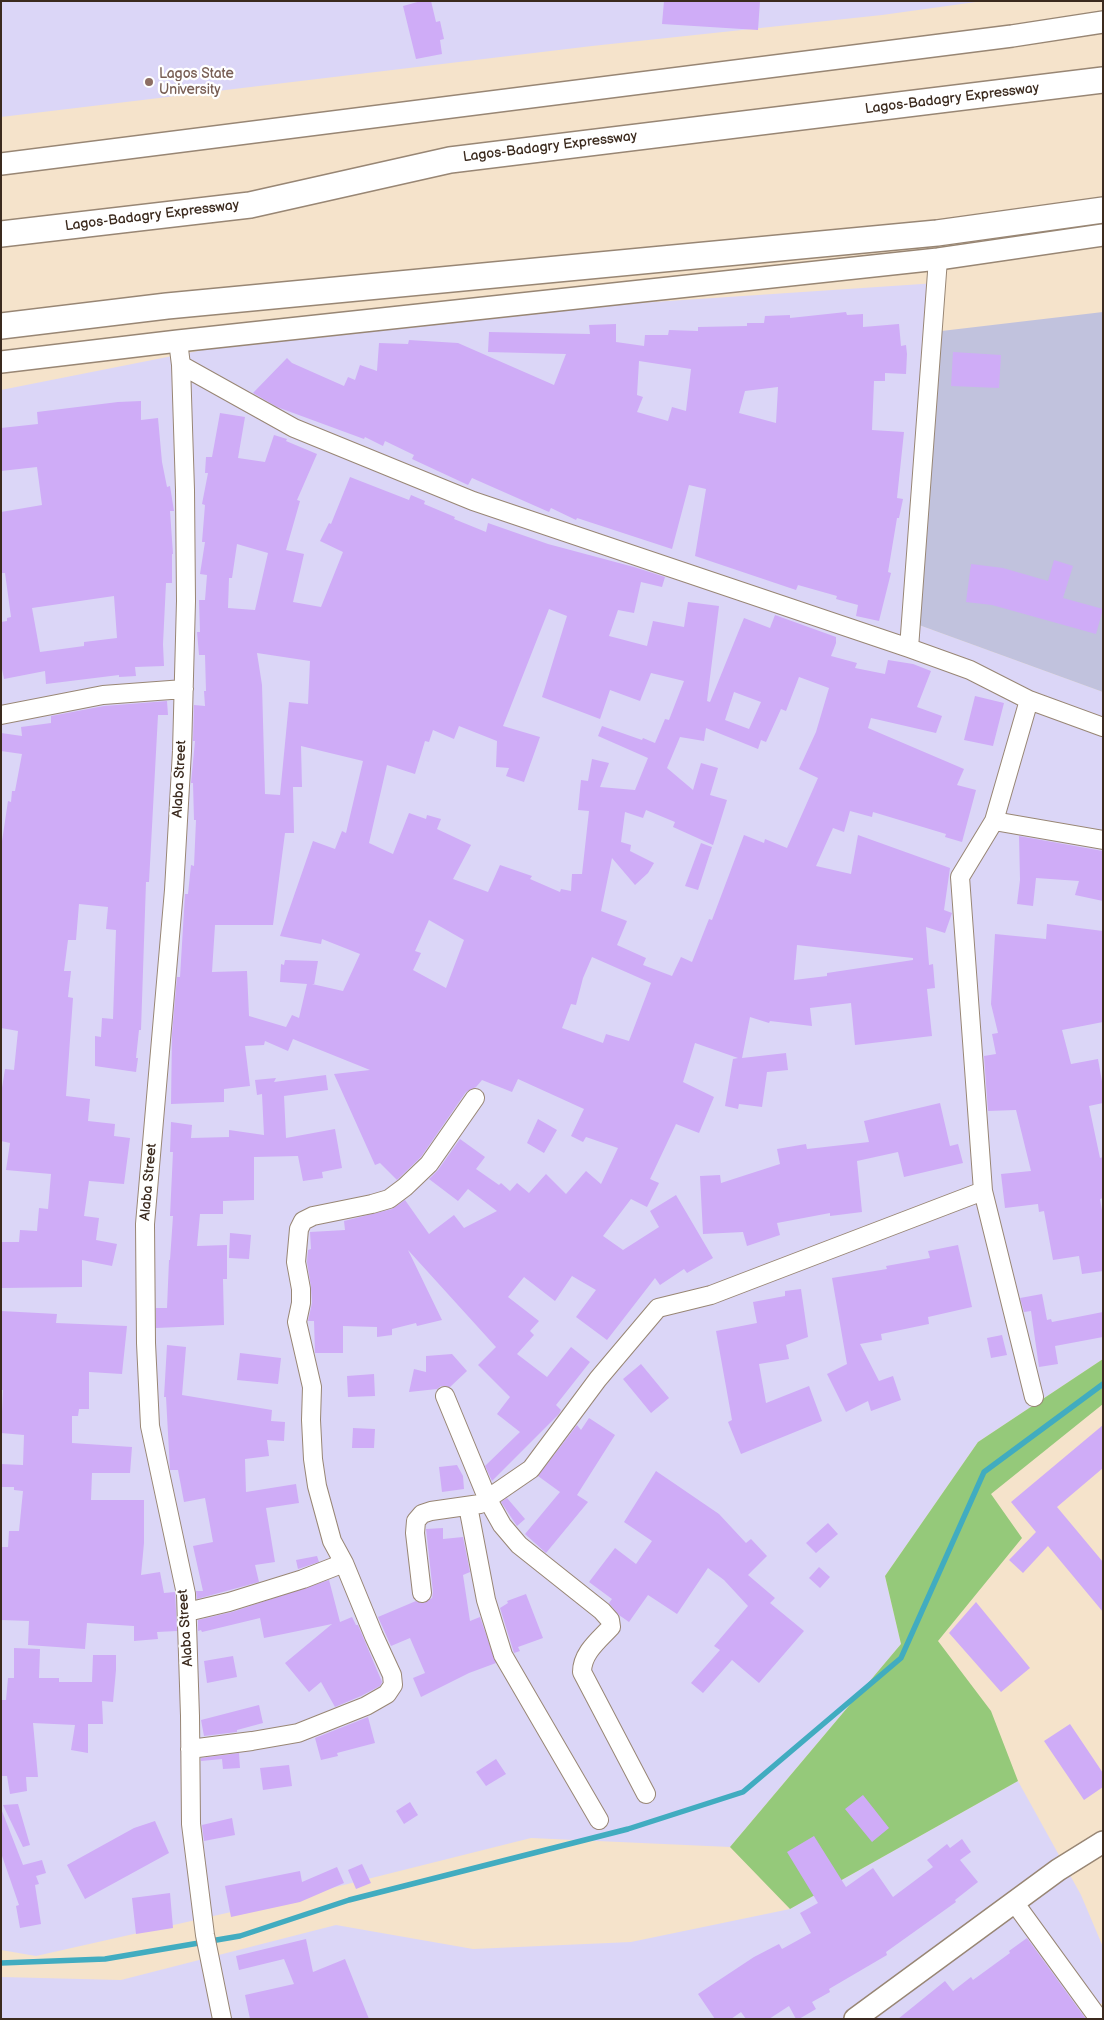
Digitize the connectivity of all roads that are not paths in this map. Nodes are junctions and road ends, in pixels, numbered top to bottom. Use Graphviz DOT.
graph roads {
  1 [pos="1103,22"];
  2 [pos="1103,80"];
  3 [pos="1,164"];
  4 [pos="1103,210"];
  5 [pos="1,234"];
  6 [pos="1103,235"];
  7 [pos="938,259"];
  8 [pos="1,326"];
  9 [pos="178,341"];
  10 [pos="1,362"];
  11 [pos="181,366"];
  12 [pos="910,648"];
  13 [pos="184,689"];
  14 [pos="1029,700"];
  15 [pos="1,715"];
  16 [pos="1103,727"];
  17 [pos="994,821"];
  18 [pos="1103,840"];
  19 [pos="475,1098"];
  20 [pos="983,1190"];
  21 [pos="446,1396"];
  22 [pos="1034,1397"];
  23 [pos="488,1500"];
  24 [pos="468,1506"];
  25 [pos="344,1563"];
  26 [pos="422,1593"];
  27 [pos="187,1612"];
  28 [pos="190,1749"];
  29 [pos="646,1794"];
  30 [pos="599,1820"];
  31 [pos="1098,1848"];
  32 [pos="1014,1902"];
  33 [pos="222,2019"];
  34 [pos="855,2019"];
  35 [pos="1099,2019"];
  1 -- 3 [label="main road"];
  2 -- 5 [label="highway, Lagos-Badagry Expressway"];
  4 -- 8 [label="highway"];
  6 -- 7 [label="main road"];
  7 -- 9 [label="main road"];
  7 -- 12 [label="street"];
  9 -- 10 [label="main road"];
  9 -- 11 [label="street, Alaba Street"];
  11 -- 12 [label="street"];
  11 -- 13 [label="street, Alaba Street"];
  12 -- 14 [label="street"];
  13 -- 15 [label="street"];
  13 -- 27 [label="street, Alaba Street"];
  14 -- 16 [label="street"];
  14 -- 17 [label="street"];
  17 -- 18 [label="street"];
  17 -- 20 [label="street"];
  19 -- 25 [label="street"];
  20 -- 22 [label="street"];
  20 -- 23 [label="street"];
  21 -- 23 [label="street"];
  23 -- 24 [label="street"];
  23 -- 29 [label="street"];
  24 -- 26 [label="street"];
  24 -- 30 [label="street"];
  25 -- 27 [label="street"];
  25 -- 28 [label="street"];
  27 -- 28 [label="street, Alaba Street"];
  28 -- 33 [label="street, Alaba Street"];
  31 -- 32 [label="main road"];
  32 -- 34 [label="main road"];
  32 -- 35 [label="street"];
}
